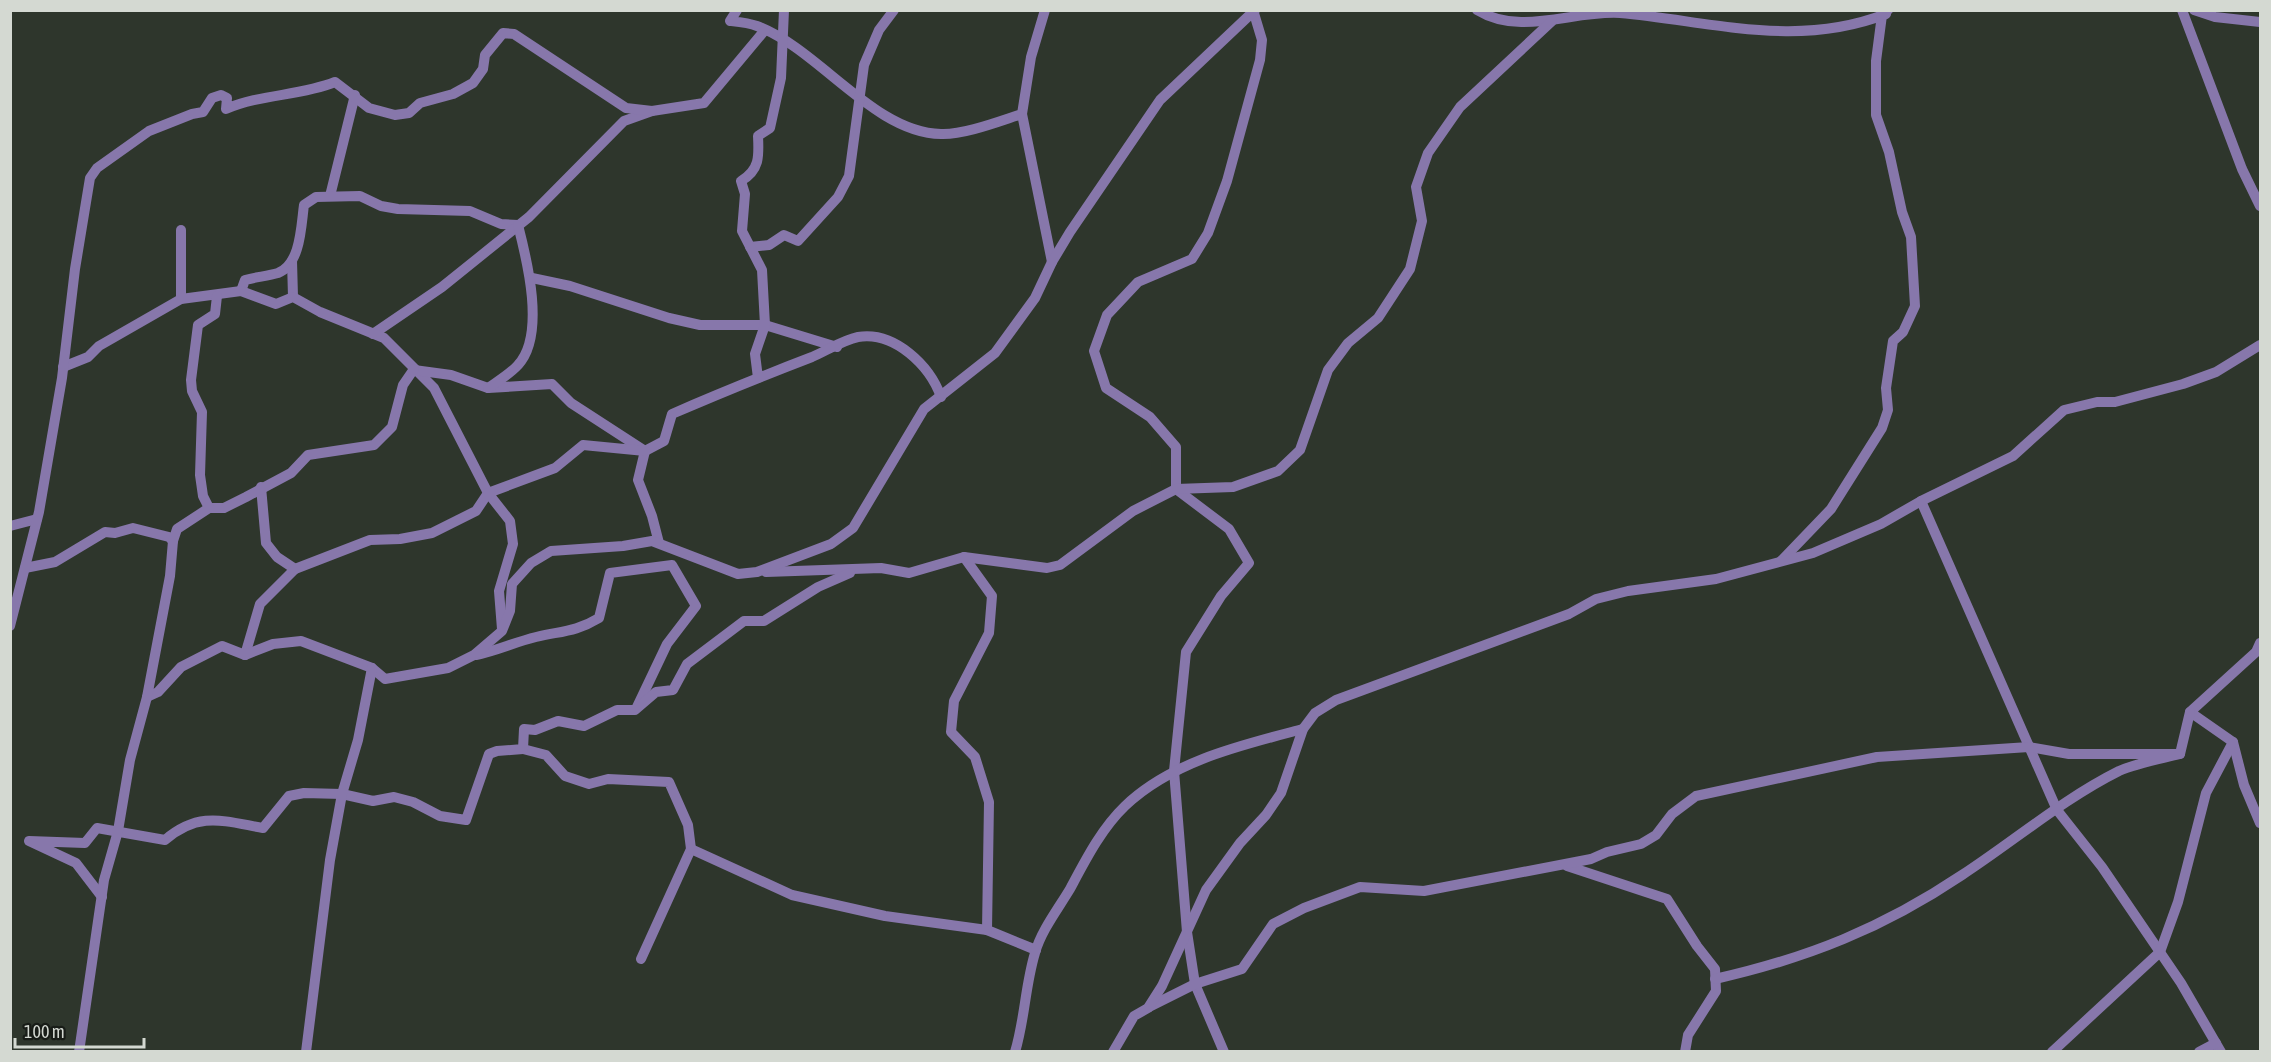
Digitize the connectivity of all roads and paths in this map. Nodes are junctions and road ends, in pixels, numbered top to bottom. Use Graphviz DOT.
graph roads {
  1 [pos="737,10"];
  2 [pos="784,10"];
  3 [pos="894,10"];
  4 [pos="1045,10"];
  5 [pos="1477,10"];
  6 [pos="1894,10"];
  7 [pos="2182,10"];
  8 [pos="2194,10"];
  9 [pos="1254,11"];
  10 [pos="1885,13"];
  11 [pos="1552,21"];
  12 [pos="2260,22"];
  13 [pos="765,30"];
  14 [pos="784,41"];
  15 [pos="355,95"];
  16 [pos="860,96"];
  17 [pos="652,111"];
  18 [pos="1022,114"];
  19 [pos="330,196"];
  20 [pos="2260,206"];
  21 [pos="518,225"];
  22 [pos="182,230"];
  23 [pos="750,247"];
  24 [pos="292,261"];
  25 [pos="1052,262"];
  26 [pos="532,278"];
  27 [pos="241,291"];
  28 [pos="217,296"];
  29 [pos="293,297"];
  30 [pos="181,299"];
  31 [pos="765,325"];
  32 [pos="373,334"];
  33 [pos="2260,345"];
  34 [pos="837,347"];
  35 [pos="63,367"];
  36 [pos="414,369"];
  37 [pos="758,378"];
  38 [pos="488,388"];
  39 [pos="941,398"];
  40 [pos="645,451"];
  41 [pos="261,487"];
  42 [pos="1176,489"];
  43 [pos="488,493"];
  44 [pos="1921,501"];
  45 [pos="209,508"];
  46 [pos="37,519"];
  47 [pos="10,526"];
  48 [pos="173,541"];
  49 [pos="659,543"];
  50 [pos="964,557"];
  51 [pos="1780,562"];
  52 [pos="25,568"];
  53 [pos="295,569"];
  54 [pos="856,570"];
  55 [pos="757,572"];
  56 [pos="15,584"];
  57 [pos="10,626"];
  58 [pos="502,631"];
  59 [pos="2260,643"];
  60 [pos="245,655"];
  61 [pos="474,655"];
  62 [pos="372,668"];
  63 [pos="147,698"];
  64 [pos="635,710"];
  65 [pos="2190,712"];
  66 [pos="1303,729"];
  67 [pos="2233,742"];
  68 [pos="2029,747"];
  69 [pos="523,749"];
  70 [pos="2180,754"];
  71 [pos="1174,771"];
  72 [pos="342,794"];
  73 [pos="2057,810"];
  74 [pos="2260,823"];
  75 [pos="118,831"];
  76 [pos="691,849"];
  77 [pos="1563,864"];
  78 [pos="102,897"];
  79 [pos="987,930"];
  80 [pos="1187,932"];
  81 [pos="1036,950"];
  82 [pos="2160,952"];
  83 [pos="641,959"];
  84 [pos="1715,979"];
  85 [pos="1195,984"];
  86 [pos="1148,1008"];
  87 [pos="2218,1047"];
  88 [pos="306,1049"];
  89 [pos="79,1052"];
  90 [pos="318,1052"];
  91 [pos="1015,1052"];
  92 [pos="1113,1052"];
  93 [pos="1224,1052"];
  94 [pos="1685,1052"];
  95 [pos="2052,1052"];
  96 [pos="2199,1052"];
  1 -- 13 [label="street"];
  2 -- 14 [label="street"];
  3 -- 16 [label="street"];
  4 -- 18 [label="street"];
  5 -- 11 [label="street"];
  6 -- 10 [label="street"];
  7 -- 20 [label="street"];
  8 -- 12 [label="street"];
  9 -- 25 [label="street"];
  9 -- 42 [label="street"];
  10 -- 11 [label="street"];
  10 -- 51 [label="street"];
  11 -- 42 [label="street"];
  13 -- 14 [label="street"];
  13 -- 17 [label="street"];
  14 -- 16 [label="street"];
  14 -- 23 [label="street"];
  15 -- 17 [label="street"];
  15 -- 19 [label="street"];
  15 -- 35 [label="street"];
  16 -- 18 [label="street"];
  16 -- 23 [label="street"];
  17 -- 21 [label="street"];
  18 -- 25 [label="street"];
  19 -- 21 [label="street"];
  19 -- 24 [label="street"];
  21 -- 26 [label="street"];
  21 -- 32 [label="street"];
  22 -- 30 [label="street"];
  23 -- 31 [label="street"];
  24 -- 27 [label="street"];
  24 -- 29 [label="street"];
  25 -- 39 [label="street"];
  26 -- 31 [label="street"];
  26 -- 38 [label="street"];
  27 -- 28 [label="street"];
  27 -- 29 [label="street"];
  28 -- 30 [label="street"];
  28 -- 45 [label="street"];
  29 -- 32 [label="street"];
  30 -- 35 [label="street"];
  31 -- 34 [label="street"];
  31 -- 37 [label="street"];
  32 -- 36 [label="street"];
  33 -- 44 [label="street"];
  34 -- 37 [label="street"];
  34 -- 39 [label="street"];
  35 -- 46 [label="street"];
  36 -- 38 [label="street"];
  36 -- 41 [label="street"];
  36 -- 43 [label="street"];
  37 -- 40 [label="street"];
  38 -- 40 [label="street"];
  39 -- 55 [label="street"];
  40 -- 43 [label="street"];
  40 -- 49 [label="street"];
  41 -- 45 [label="street"];
  41 -- 53 [label="street"];
  42 -- 50 [label="street"];
  42 -- 71 [label="street"];
  43 -- 53 [label="street"];
  43 -- 58 [label="street"];
  44 -- 51 [label="street"];
  44 -- 68 [label="street"];
  45 -- 48 [label="street"];
  46 -- 47 [label="street"];
  46 -- 52 [label="street"];
  48 -- 52 [label="street"];
  48 -- 63 [label="street"];
  49 -- 55 [label="street"];
  49 -- 58 [label="street"];
  50 -- 54 [label="street"];
  50 -- 79 [label="street"];
  51 -- 66 [label="street"];
  52 -- 56 [label="street"];
  53 -- 60 [label="street"];
  54 -- 55 [label="street"];
  54 -- 64 [label="street"];
  56 -- 57 [label="street"];
  58 -- 61 [label="street"];
  59 -- 65 [label="street"];
  60 -- 62 [label="street"];
  60 -- 63 [label="street"];
  61 -- 62 [label="street"];
  61 -- 64 [label="street"];
  62 -- 72 [label="street"];
  63 -- 75 [label="street"];
  64 -- 69 [label="street"];
  65 -- 67 [label="street"];
  65 -- 70 [label="street"];
  66 -- 71 [label="street"];
  66 -- 80 [label="street"];
  67 -- 74 [label="street"];
  67 -- 82 [label="street"];
  68 -- 70 [label="street"];
  68 -- 73 [label="street"];
  68 -- 77 [label="street"];
  69 -- 72 [label="street"];
  69 -- 76 [label="street"];
  70 -- 73 [label="street"];
  71 -- 80 [label="street"];
  71 -- 81 [label="street"];
  72 -- 75 [label="street"];
  72 -- 88 [label="street"];
  73 -- 82 [label="street"];
  73 -- 84 [label="street"];
  75 -- 78 [label="street"];
  75 -- 78 [label="street"];
  76 -- 79 [label="street"];
  76 -- 83 [label="street"];
  77 -- 84 [label="street"];
  77 -- 85 [label="street"];
  78 -- 89 [label="street"];
  79 -- 81 [label="street"];
  80 -- 85 [label="street"];
  80 -- 86 [label="street"];
  81 -- 91 [label="street"];
  82 -- 87 [label="street"];
  82 -- 95 [label="street"];
  84 -- 94 [label="street"];
  85 -- 86 [label="street"];
  85 -- 93 [label="street"];
  86 -- 92 [label="street"];
  87 -- 96 [label="street"];
  88 -- 90 [label="street"];
}
